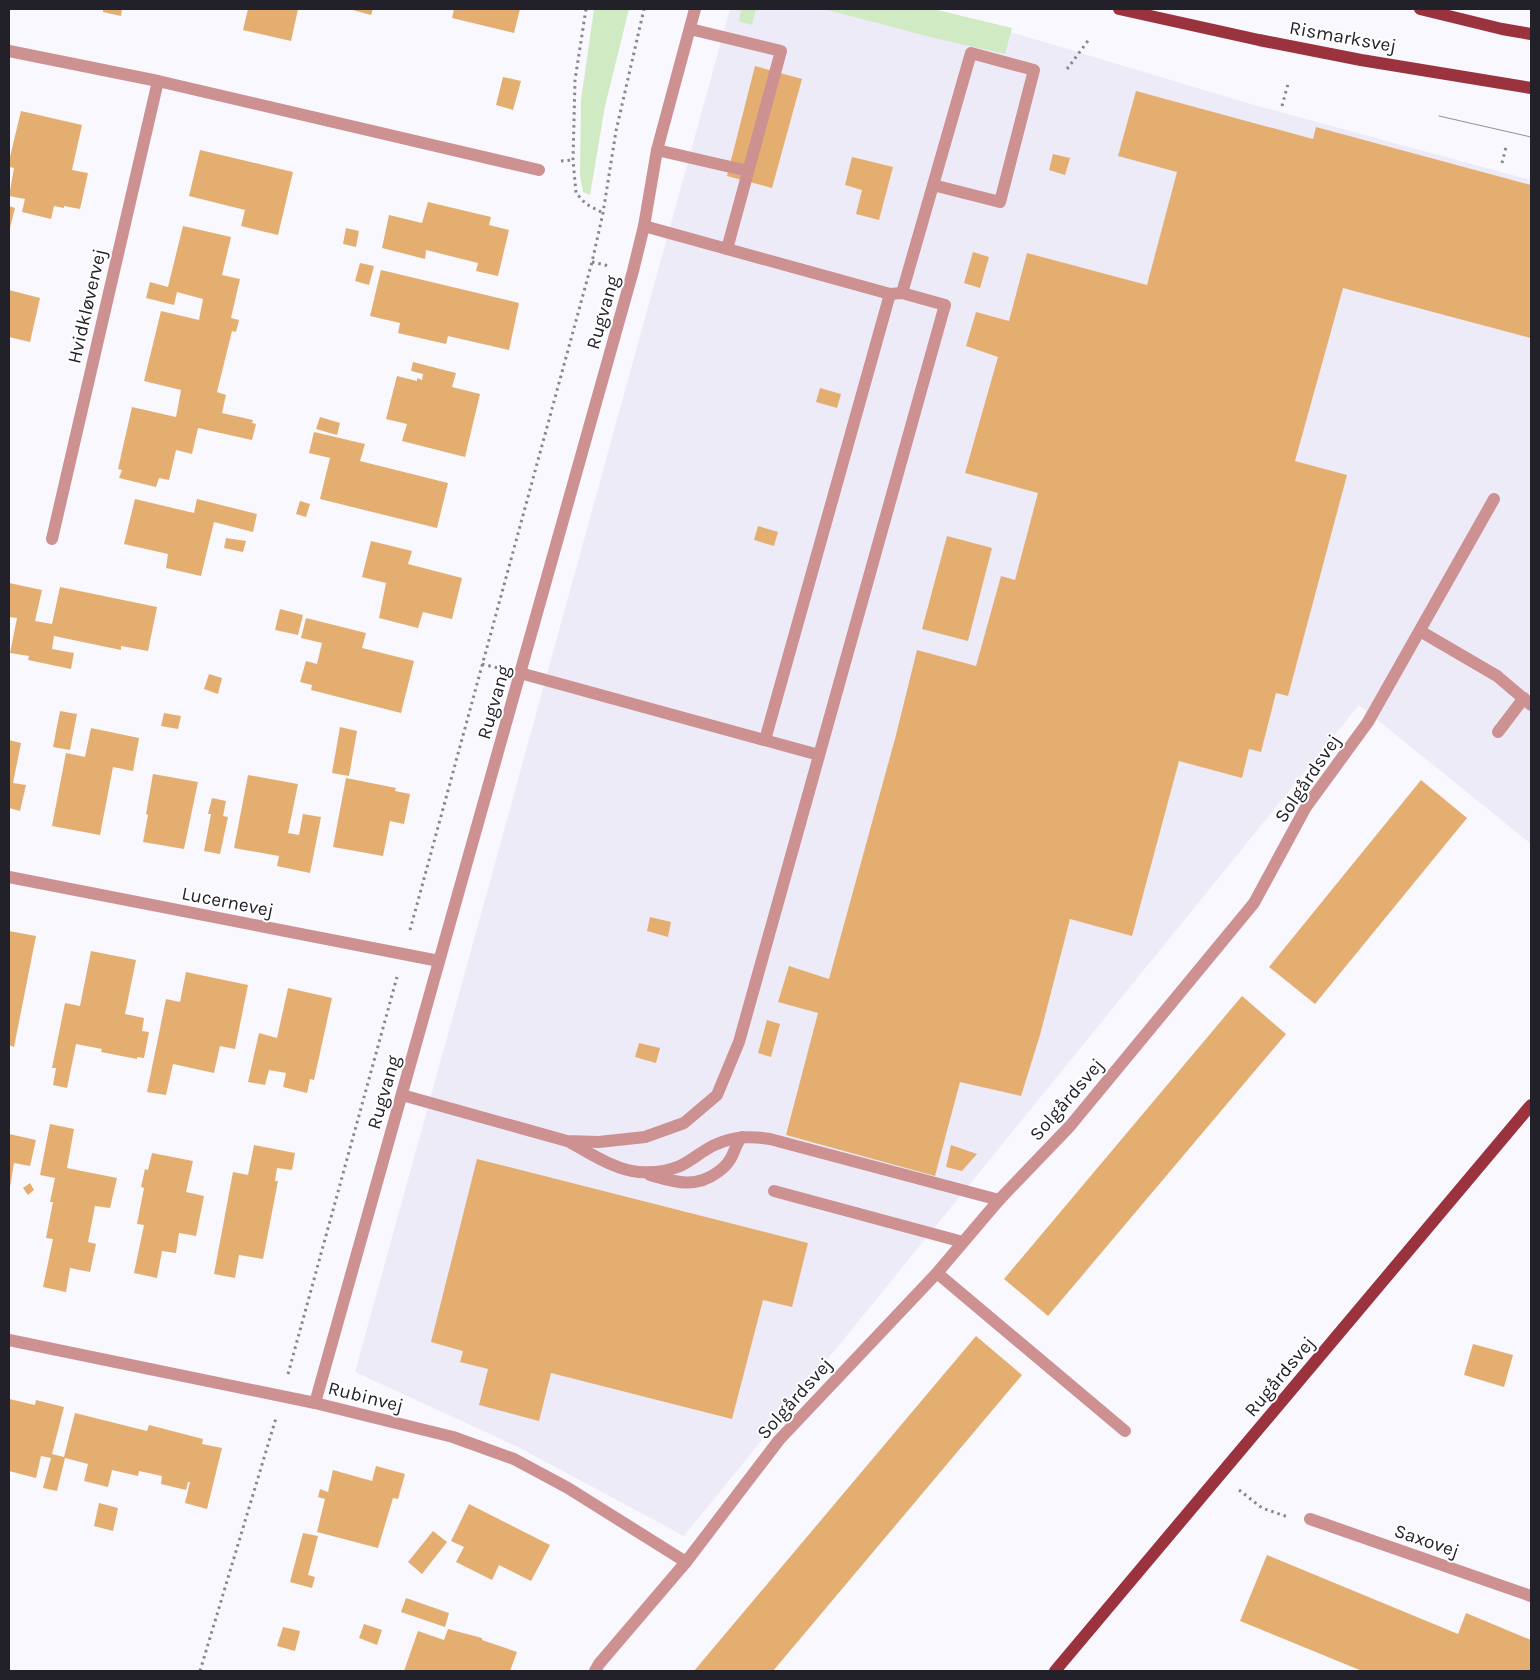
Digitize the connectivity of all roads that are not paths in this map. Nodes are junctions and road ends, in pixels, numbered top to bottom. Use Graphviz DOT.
graph roads {
  1 [pos="695,9"];
  2 [pos="1119,9"];
  3 [pos="1420,9"];
  4 [pos="690,29"];
  5 [pos="1531,34"];
  6 [pos="9,51"];
  7 [pos="158,81"];
  8 [pos="1531,88"];
  9 [pos="657,150"];
  10 [pos="539,170"];
  11 [pos="748,171"];
  12 [pos="933,185"];
  13 [pos="644,226"];
  14 [pos="727,249"];
  15 [pos="896,293"];
  16 [pos="1494,499"];
  17 [pos="52,539"];
  18 [pos="1420,631"];
  19 [pos="520,673"];
  20 [pos="1527,702"];
  21 [pos="1498,732"];
  22 [pos="765,740"];
  23 [pos="819,755"];
  24 [pos="9,876"];
  25 [pos="439,961"];
  26 [pos="402,1095"];
  27 [pos="1531,1105"];
  28 [pos="742,1137"];
  29 [pos="567,1141"];
  30 [pos="638,1172"];
  31 [pos="774,1191"];
  32 [pos="998,1200"];
  33 [pos="963,1242"];
  34 [pos="937,1273"];
  35 [pos="9,1340"];
  36 [pos="315,1403"];
  37 [pos="1124,1431"];
  38 [pos="1310,1519"];
  39 [pos="686,1562"];
  40 [pos="1531,1596"];
  41 [pos="601,1669"];
  42 [pos="1055,1671"];
  1 -- 4 [label="street, Rugvang"];
  2 -- 8 [label="main road, Rismarksvej"];
  3 -- 5 [label="main road"];
  4 -- 9 [label="street, Rugvang"];
  4 -- 11 [label="street"];
  6 -- 7 [label="street"];
  7 -- 10 [label="street"];
  7 -- 17 [label="street, Hvidkløvervej"];
  9 -- 11 [label="street"];
  9 -- 13 [label="street, Rugvang"];
  11 -- 14 [label="street"];
  12 -- 12 [label="street"];
  12 -- 15 [label="street"];
  13 -- 14 [label="street"];
  13 -- 19 [label="street, Rugvang"];
  14 -- 15 [label="street"];
  15 -- 22 [label="street"];
  15 -- 23 [label="street"];
  16 -- 18 [label="street, Solgårdsvej"];
  18 -- 20 [label="street"];
  18 -- 32 [label="street, Solgårdsvej"];
  19 -- 22 [label="street"];
  19 -- 25 [label="street, Rugvang"];
  20 -- 21 [label="street"];
  22 -- 23 [label="street"];
  23 -- 29 [label="street"];
  24 -- 25 [label="street, Lucernevej"];
  25 -- 26 [label="street, Rugvang"];
  26 -- 29 [label="street"];
  26 -- 36 [label="street, Rugvang"];
  27 -- 42 [label="main road, Rugårdsvej"];
  28 -- 30 [label="street"];
  28 -- 30 [label="street"];
  28 -- 32 [label="street"];
  29 -- 30 [label="street"];
  31 -- 33 [label="street"];
  32 -- 33 [label="street, Solgårdsvej"];
  33 -- 34 [label="street, Solgårdsvej"];
  34 -- 37 [label="street"];
  34 -- 39 [label="street, Solgårdsvej"];
  35 -- 36 [label="street, Rubinvej"];
  36 -- 39 [label="street, Rubinvej"];
  38 -- 40 [label="street, Saxovej"];
  39 -- 41 [label="street, Solgårdsvej"];
}
